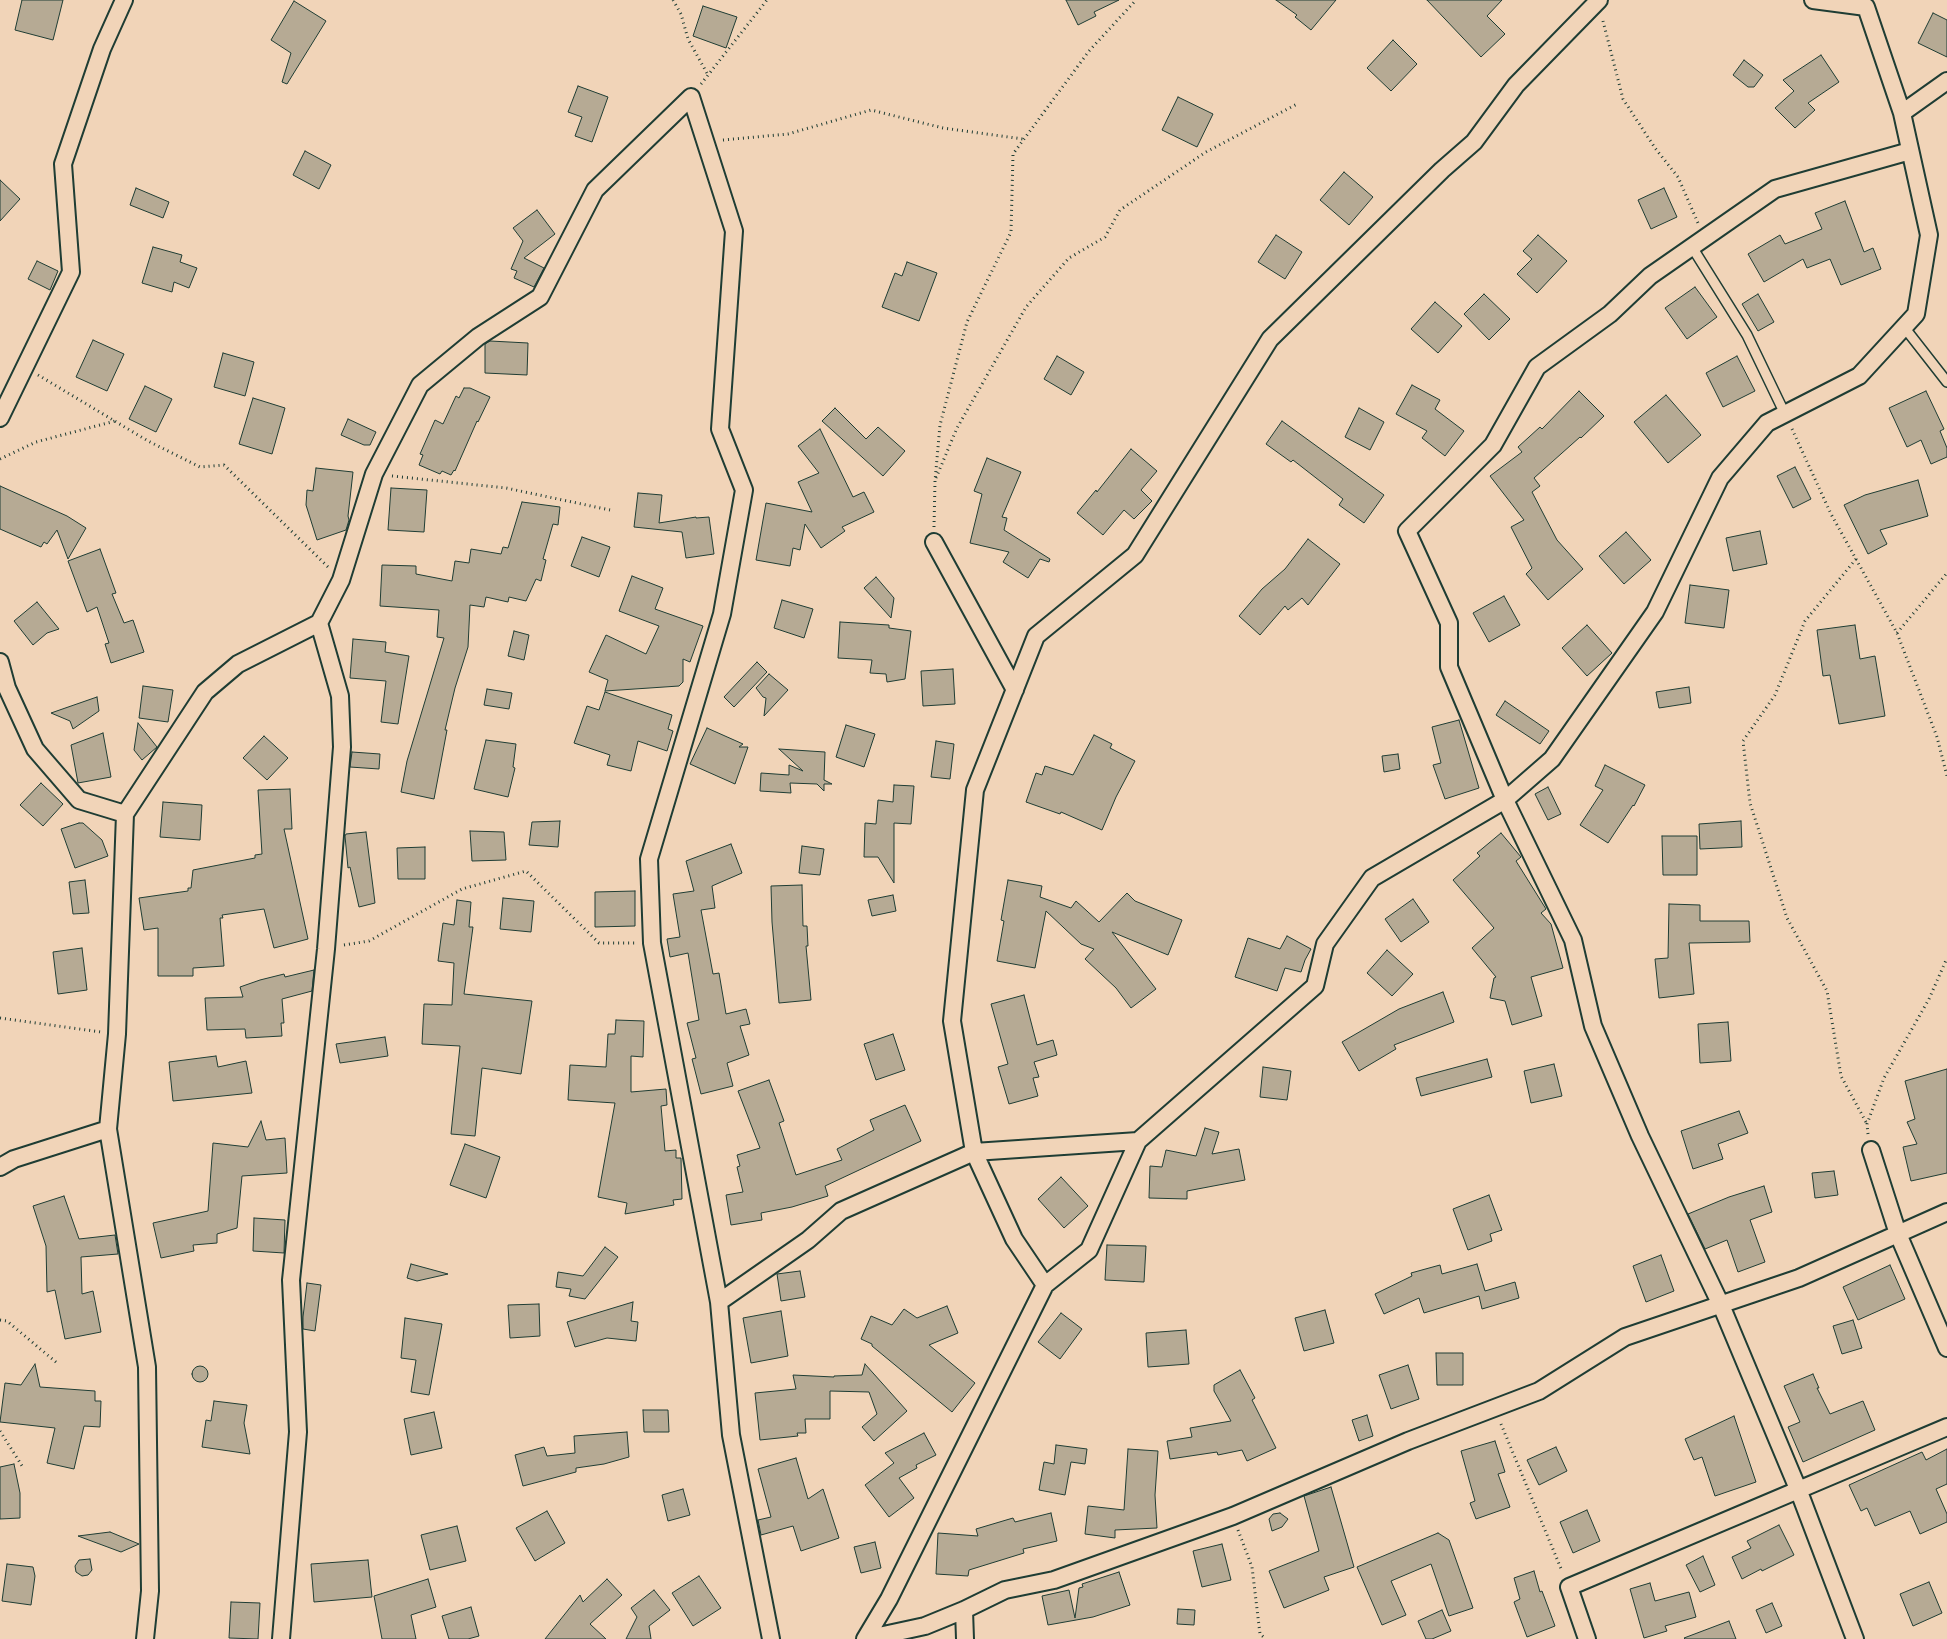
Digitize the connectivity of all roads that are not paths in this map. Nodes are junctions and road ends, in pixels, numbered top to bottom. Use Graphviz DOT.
graph roads {
  1 [pos="124,0"];
  2 [pos="1813,0"];
  3 [pos="1598,1"];
  4 [pos="1947,81"];
  5 [pos="1902,113"];
  6 [pos="1910,151"];
  7 [pos="1697,243"];
  8 [pos="1904,326"];
  9 [pos="1947,382"];
  10 [pos="1785,414"];
  11 [pos="0,418"];
  12 [pos="934,542"];
  13 [pos="319,623"];
  14 [pos="0,662"];
  15 [pos="1015,690"];
  16 [pos="1505,800"];
  17 [pos="125,814"];
  18 [pos="108,1129"];
  19 [pos="1138,1140"];
  20 [pos="1871,1150"];
  21 [pos="974,1152"];
  22 [pos="0,1167"];
  23 [pos="1947,1212"];
  24 [pos="1898,1234"];
  25 [pos="1045,1285"];
  26 [pos="718,1302"];
  27 [pos="1721,1305"];
  28 [pos="1947,1348"];
  29 [pos="1947,1427"];
  30 [pos="1798,1489"];
  31 [pos="964,1610"];
  32 [pos="145,1639"];
  33 [pos="281,1639"];
  34 [pos="771,1639"];
  35 [pos="865,1639"];
  36 [pos="965,1639"];
  37 [pos="1587,1639"];
  38 [pos="1855,1639"];
  1 -- 11 [label="street"];
  2 -- 5 [label="street"];
  3 -- 15 [label="street"];
  4 -- 5 [label="street"];
  5 -- 6 [label="street"];
  6 -- 7 [label="street"];
  6 -- 8 [label="street"];
  7 -- 10 [label="lane"];
  7 -- 16 [label="street"];
  8 -- 9 [label="lane"];
  8 -- 10 [label="street"];
  10 -- 16 [label="street"];
  12 -- 15 [label="street"];
  13 -- 17 [label="street"];
  13 -- 26 [label="street"];
  13 -- 33 [label="street"];
  14 -- 17 [label="street"];
  15 -- 21 [label="street"];
  16 -- 19 [label="street"];
  16 -- 27 [label="street"];
  17 -- 18 [label="street"];
  18 -- 22 [label="street"];
  18 -- 32 [label="street"];
  19 -- 21 [label="street"];
  19 -- 25 [label="street"];
  20 -- 24 [label="street"];
  21 -- 25 [label="street"];
  21 -- 26 [label="street"];
  23 -- 24 [label="street"];
  24 -- 27 [label="street"];
  24 -- 28 [label="street"];
  25 -- 35 [label="street"];
  26 -- 34 [label="street"];
  27 -- 30 [label="street"];
  27 -- 31 [label="street"];
  29 -- 30 [label="street"];
  30 -- 37 [label="street"];
  30 -- 38 [label="street"];
  31 -- 35 [label="street"];
  31 -- 36 [label="street"];
}
